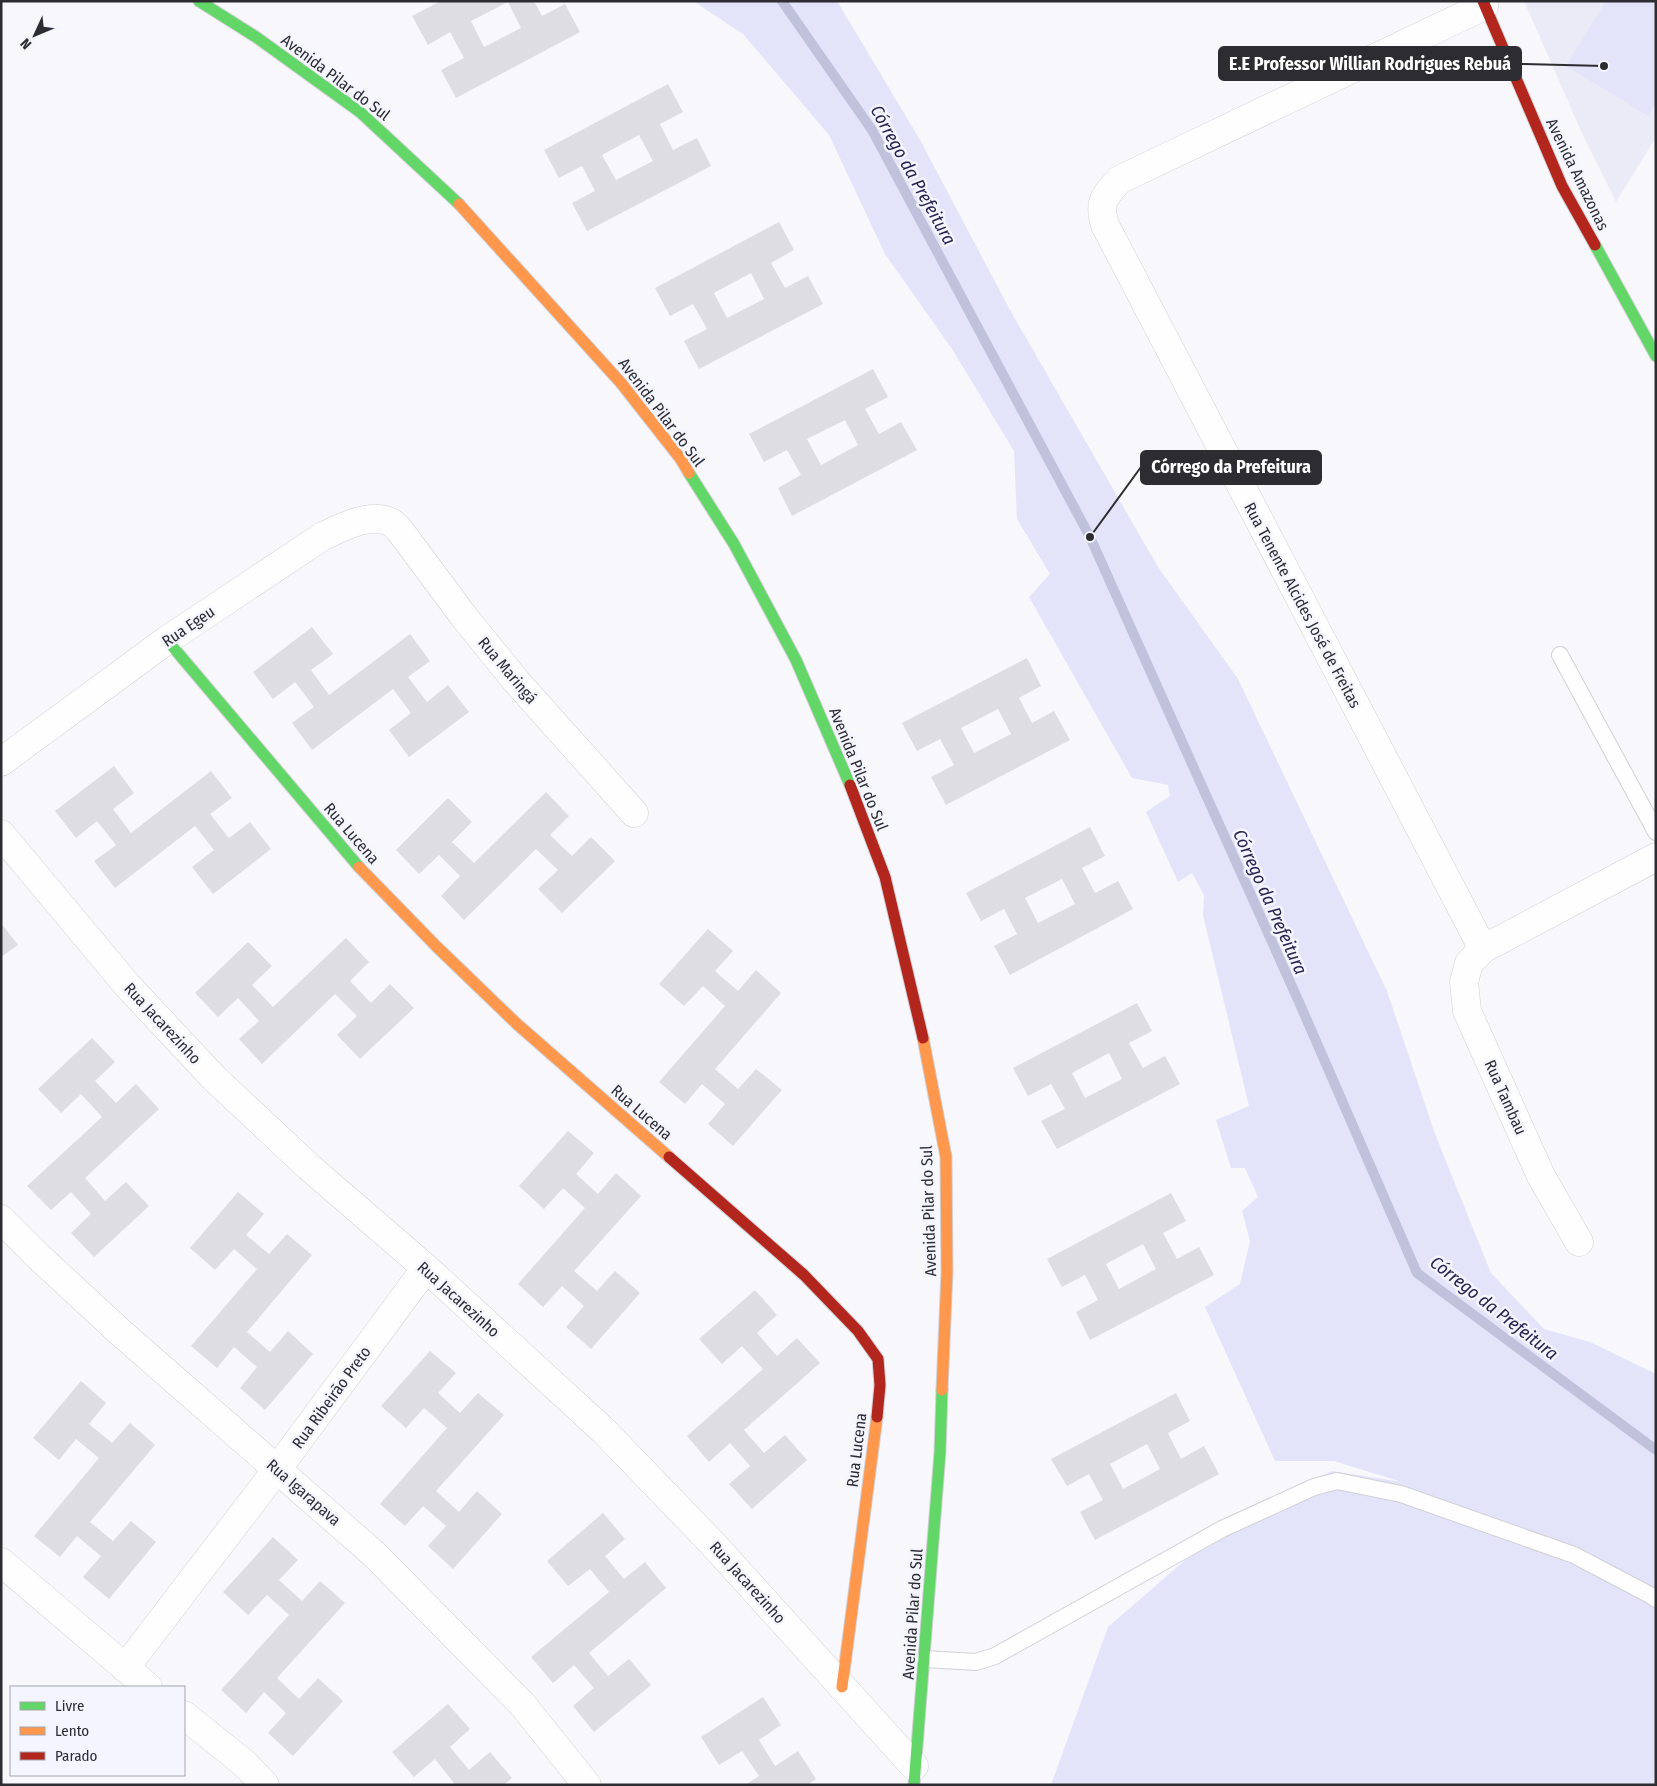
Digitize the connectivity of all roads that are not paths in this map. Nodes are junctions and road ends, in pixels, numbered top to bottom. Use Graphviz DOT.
graph roads {
  1 [pos="199,1"];
  2 [pos="1484,4"];
  3 [pos="1656,356"];
  4 [pos="389,521"];
  5 [pos="167,640"];
  6 [pos="1560,655"];
  7 [pos="1,762"];
  8 [pos="634,813"];
  9 [pos="1656,832"];
  10 [pos="1,834"];
  11 [pos="1656,856"];
  12 [pos="1483,949"];
  13 [pos="1,1220"];
  14 [pos="1579,1242"];
  15 [pos="426,1268"];
  16 [pos="278,1468"];
  17 [pos="1,1562"];
  18 [pos="1656,1599"];
  19 [pos="925,1659"];
  20 [pos="125,1668"];
  21 [pos="147,1686"];
  22 [pos="842,1687"];
  23 [pos="185,1716"];
  24 [pos="914,1776"];
  25 [pos="265,1785"];
  26 [pos="587,1785"];
  1 -- 19 [label="street, Avenida Pilar do Sul"];
  2 -- 3 [label="street, Avenida Amazonas"];
  2 -- 12 [label="street, Rua Tenente Alcides José de Freitas"];
  4 -- 5 [label="street, Rua Egeu"];
  4 -- 8 [label="street, Rua Maringá"];
  5 -- 7 [label="street, Rua Egeu"];
  5 -- 22 [label="street, Rua Lucena"];
  6 -- 9 [label="lane"];
  10 -- 15 [label="street, Rua Jacarezinho"];
  11 -- 12 [label="street"];
  12 -- 14 [label="street, Rua Tambau"];
  13 -- 16 [label="street, Rua Igarapava"];
  15 -- 16 [label="street, Rua Ribeirão Preto"];
  15 -- 22 [label="street, Rua Jacarezinho"];
  16 -- 20 [label="street, Rua Ribeirão Preto"];
  16 -- 26 [label="street, Rua Igarapava"];
  17 -- 20 [label="street"];
  18 -- 19 [label="lane"];
  19 -- 24 [label="street, Avenida Pilar do Sul"];
  20 -- 21 [label="street"];
  22 -- 24 [label="street, Rua Jacarezinho"];
  23 -- 25 [label="street"];
}
